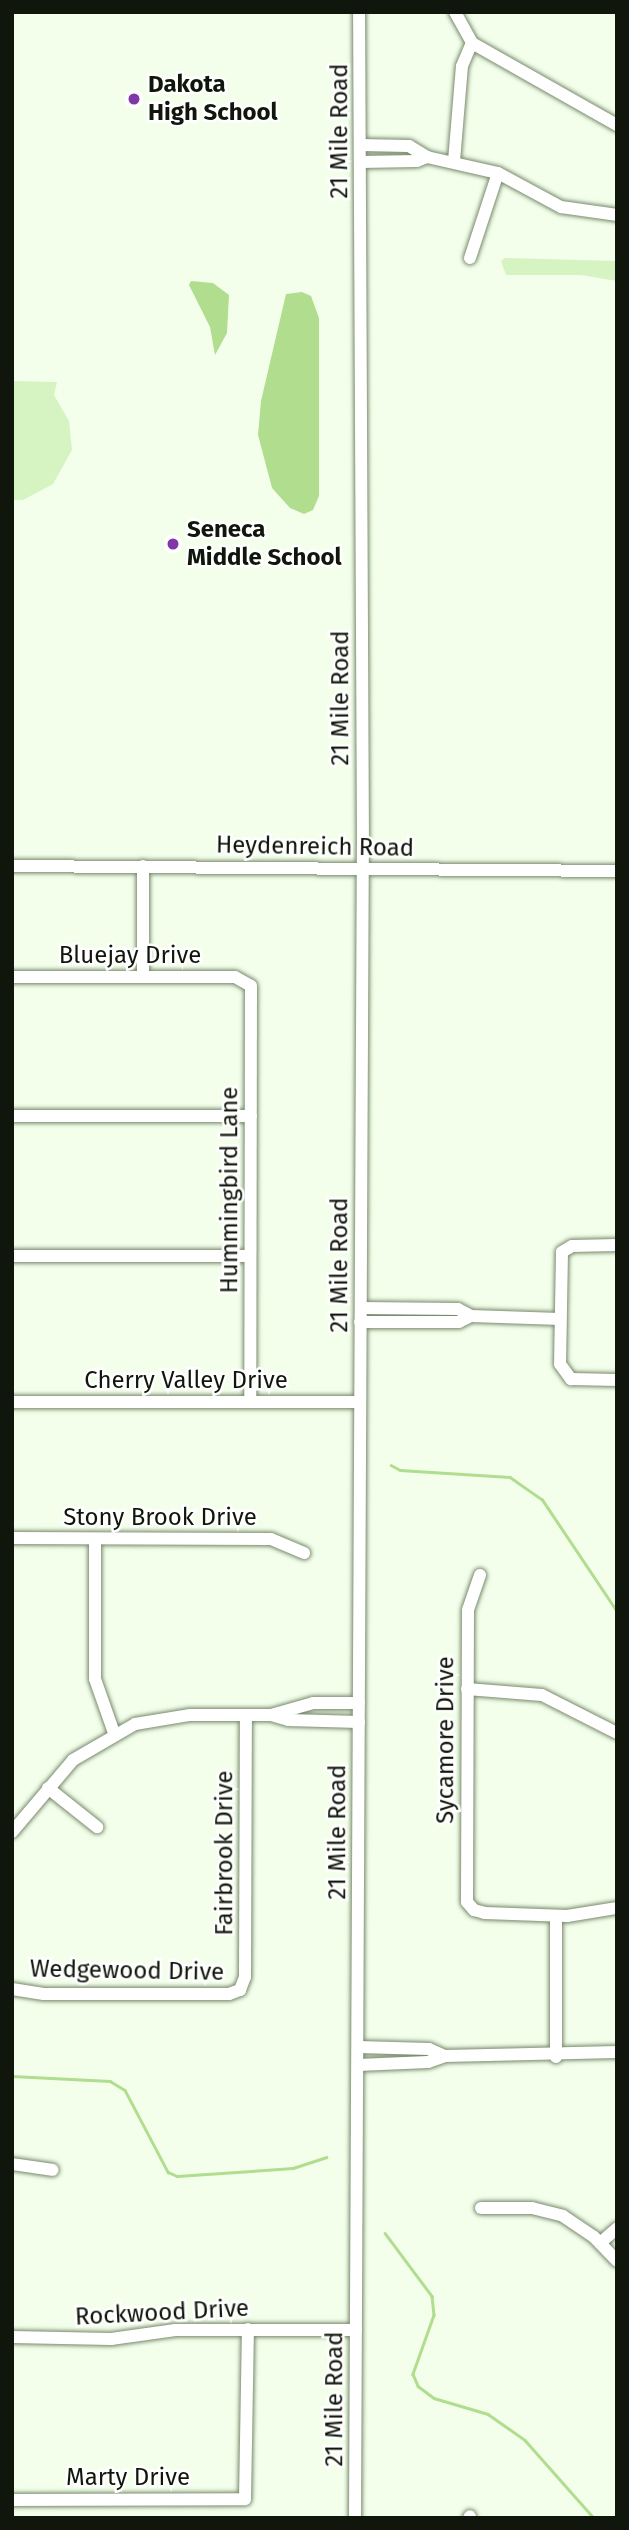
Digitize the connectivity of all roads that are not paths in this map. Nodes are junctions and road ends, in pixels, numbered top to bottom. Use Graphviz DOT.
graph roads {
  1 [pos="359,12"];
  2 [pos="455,12"];
  3 [pos="472,43"];
  4 [pos="617,125"];
  5 [pos="361,145"];
  6 [pos="427,156"];
  7 [pos="454,161"];
  8 [pos="361,162"];
  9 [pos="498,173"];
  10 [pos="617,215"];
  11 [pos="470,258"];
  12 [pos="12,866"];
  13 [pos="143,866"];
  14 [pos="363,867"];
  15 [pos="617,871"];
  16 [pos="143,976"];
  17 [pos="12,977"];
  18 [pos="247,980"];
  19 [pos="12,1116"];
  20 [pos="251,1116"];
  21 [pos="617,1245"];
  22 [pos="12,1256"];
  23 [pos="250,1256"];
  24 [pos="360,1308"];
  25 [pos="471,1315"];
  26 [pos="560,1319"];
  27 [pos="360,1322"];
  28 [pos="617,1380"];
  29 [pos="12,1402"];
  30 [pos="250,1402"];
  31 [pos="360,1402"];
  32 [pos="12,1538"];
  33 [pos="94,1539"];
  34 [pos="304,1553"];
  35 [pos="480,1575"];
  36 [pos="467,1689"];
  37 [pos="359,1703"];
  38 [pos="246,1715"];
  39 [pos="271,1715"];
  40 [pos="359,1722"];
  41 [pos="114,1733"];
  42 [pos="617,1733"];
  43 [pos="48,1788"];
  44 [pos="15,1823"];
  45 [pos="97,1827"];
  46 [pos="617,1908"];
  47 [pos="556,1916"];
  48 [pos="12,1989"];
  49 [pos="240,1990"];
  50 [pos="358,2047"];
  51 [pos="617,2052"];
  52 [pos="444,2056"];
  53 [pos="556,2057"];
  54 [pos="358,2065"];
  55 [pos="12,2164"];
  56 [pos="53,2170"];
  57 [pos="481,2208"];
  58 [pos="617,2228"];
  59 [pos="600,2243"];
  60 [pos="617,2261"];
  61 [pos="248,2329"];
  62 [pos="356,2330"];
  63 [pos="12,2337"];
  64 [pos="12,2500"];
  65 [pos="355,2518"];
  1 -- 5 [label="street, 21 Mile Road"];
  2 -- 3 [label="street"];
  3 -- 4 [label="street"];
  3 -- 7 [label="street"];
  5 -- 6 [label="street"];
  5 -- 8 [label="street, 21 Mile Road"];
  6 -- 7 [label="street"];
  6 -- 8 [label="street"];
  7 -- 9 [label="street"];
  8 -- 14 [label="street, 21 Mile Road"];
  9 -- 10 [label="street"];
  9 -- 11 [label="street"];
  12 -- 13 [label="street, Heydenreich Road"];
  13 -- 14 [label="street, Heydenreich Road"];
  13 -- 16 [label="street"];
  14 -- 15 [label="street, Heydenreich Road"];
  14 -- 24 [label="street, 21 Mile Road"];
  16 -- 17 [label="street, Bluejay Drive"];
  16 -- 18 [label="street, Bluejay Drive"];
  18 -- 20 [label="street, Hummingbird Lane"];
  19 -- 20 [label="street"];
  20 -- 23 [label="street, Hummingbird Lane"];
  21 -- 26 [label="street"];
  22 -- 23 [label="street"];
  23 -- 30 [label="street, Hummingbird Lane"];
  24 -- 25 [label="street"];
  24 -- 27 [label="street, 21 Mile Road"];
  25 -- 26 [label="street"];
  25 -- 27 [label="street"];
  26 -- 28 [label="street"];
  27 -- 31 [label="street, 21 Mile Road"];
  29 -- 30 [label="street, Cherry Valley Drive"];
  30 -- 31 [label="street, Cherry Valley Drive"];
  31 -- 37 [label="street, 21 Mile Road"];
  32 -- 33 [label="street, Stony Brook Drive"];
  33 -- 34 [label="street, Stony Brook Drive"];
  33 -- 41 [label="street"];
  35 -- 36 [label="street, Sycamore Drive"];
  36 -- 42 [label="street"];
  36 -- 47 [label="street, Sycamore Drive"];
  37 -- 39 [label="street"];
  37 -- 40 [label="street, 21 Mile Road"];
  38 -- 39 [label="street"];
  38 -- 41 [label="street"];
  38 -- 49 [label="street, Fairbrook Drive"];
  39 -- 40 [label="street"];
  40 -- 50 [label="street, 21 Mile Road"];
  41 -- 43 [label="street"];
  43 -- 44 [label="street"];
  43 -- 45 [label="street"];
  46 -- 47 [label="street"];
  47 -- 53 [label="street"];
  48 -- 49 [label="street, Wedgewood Drive"];
  50 -- 52 [label="street"];
  50 -- 54 [label="street, 21 Mile Road"];
  51 -- 53 [label="street"];
  52 -- 53 [label="street"];
  52 -- 54 [label="street"];
  54 -- 62 [label="street, 21 Mile Road"];
  55 -- 56 [label="street"];
  57 -- 59 [label="street"];
  58 -- 59 [label="street"];
  59 -- 60 [label="street"];
  61 -- 62 [label="street, Rockwood Drive"];
  61 -- 63 [label="street, Rockwood Drive"];
  61 -- 64 [label="street, Marty Drive"];
  62 -- 65 [label="street, 21 Mile Road"];
}
